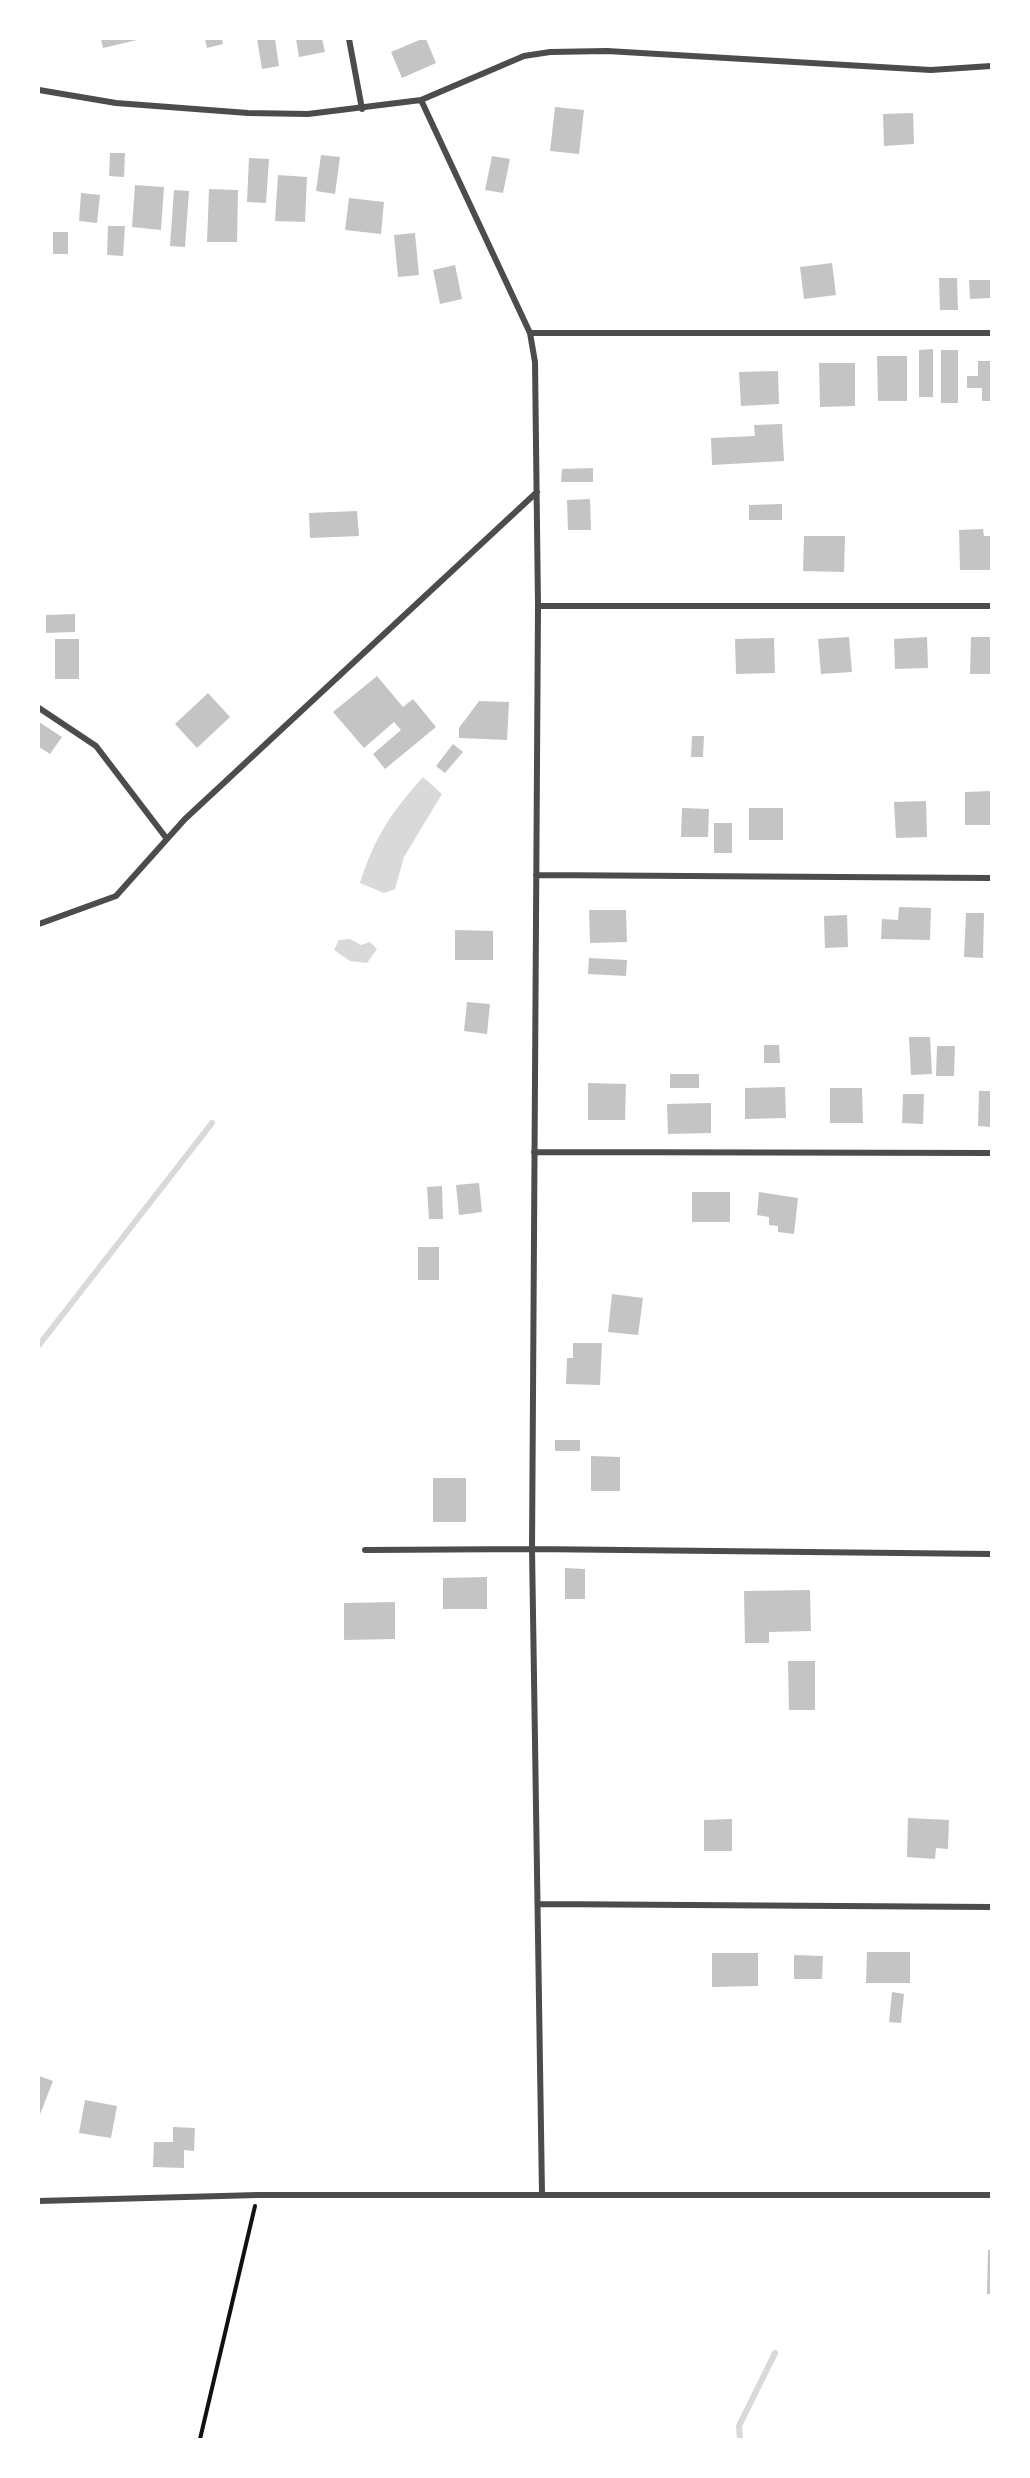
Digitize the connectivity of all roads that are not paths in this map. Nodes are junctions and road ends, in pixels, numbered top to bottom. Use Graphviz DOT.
graph roads {
  1 [pos="349,39"];
  2 [pos="991,66"];
  3 [pos="39,90"];
  4 [pos="421,100"];
  5 [pos="362,109"];
  6 [pos="530,333"];
  7 [pos="991,333"];
  8 [pos="537,492"];
  9 [pos="538,606"];
  10 [pos="991,606"];
  11 [pos="39,708"];
  12 [pos="167,839"];
  13 [pos="536,875"];
  14 [pos="991,878"];
  15 [pos="39,924"];
  16 [pos="534,1152"];
  17 [pos="991,1153"];
  18 [pos="532,1549"];
  19 [pos="365,1550"];
  20 [pos="991,1554"];
  21 [pos="539,1904"];
  22 [pos="991,1907"];
  23 [pos="542,2194"];
  24 [pos="991,2194"];
  25 [pos="39,2201"];
  1 -- 5 [label="street"];
  2 -- 4 [label="street"];
  3 -- 5 [label="street"];
  4 -- 5 [label="street"];
  4 -- 6 [label="street"];
  6 -- 7 [label="street"];
  6 -- 8 [label="street"];
  8 -- 9 [label="street"];
  8 -- 12 [label="street"];
  9 -- 10 [label="street"];
  9 -- 13 [label="street"];
  11 -- 12 [label="street"];
  12 -- 15 [label="street"];
  13 -- 14 [label="street"];
  13 -- 16 [label="street"];
  16 -- 17 [label="street"];
  16 -- 18 [label="street"];
  18 -- 19 [label="street"];
  18 -- 20 [label="street"];
  18 -- 21 [label="street"];
  21 -- 22 [label="street"];
  21 -- 23 [label="street"];
  23 -- 24 [label="street"];
  23 -- 25 [label="street"];
}
